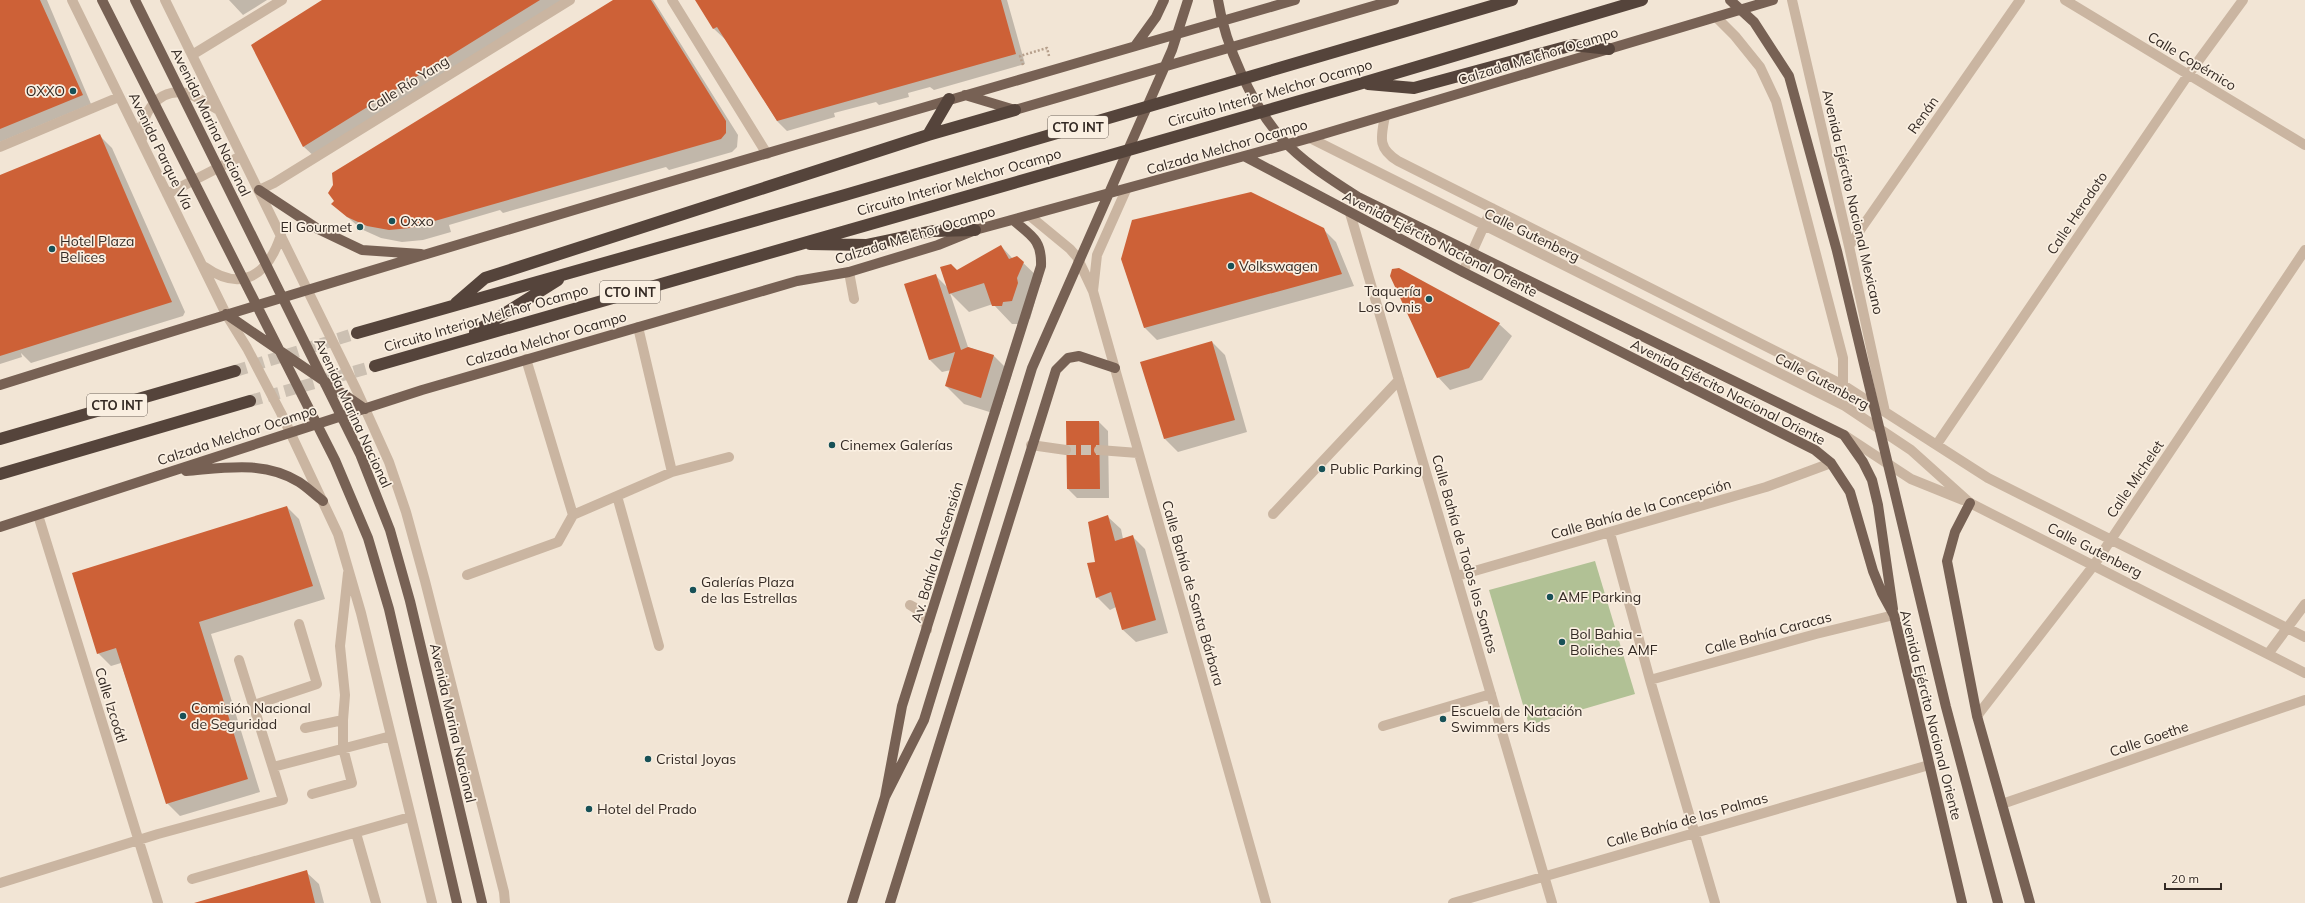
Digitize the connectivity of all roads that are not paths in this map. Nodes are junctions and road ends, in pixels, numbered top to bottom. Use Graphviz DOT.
graph roads {
  1 [pos="72,0"];
  2 [pos="102,0"];
  3 [pos="165,0"];
  4 [pos="282,0"];
  5 [pos="570,0"];
  6 [pos="672,0"];
  7 [pos="1164,0"];
  8 [pos="1188,0"];
  9 [pos="1218,0"];
  10 [pos="1292,0"];
  11 [pos="1394,0"];
  12 [pos="1512,0"];
  13 [pos="1642,0"];
  14 [pos="1730,0"];
  15 [pos="1773,0"];
  16 [pos="1792,0"];
  17 [pos="2020,0"];
  18 [pos="2065,0"];
  19 [pos="2243,0"];
  20 [pos="137,4"];
  21 [pos="1716,17"];
  22 [pos="1135,46"];
  23 [pos="1609,49"];
  24 [pos="192,55"];
  25 [pos="2188,76"];
  26 [pos="1359,84"];
  27 [pos="965,95"];
  28 [pos="119,97"];
  29 [pos="949,100"];
  30 [pos="219,110"];
  31 [pos="1015,110"];
  32 [pos="1385,116"];
  33 [pos="928,136"];
  34 [pos="1310,138"];
  35 [pos="142,144"];
  36 [pos="2305,145"];
  37 [pos="0,147"];
  38 [pos="767,154"];
  39 [pos="241,156"];
  40 [pos="1244,156"];
  41 [pos="258,190"];
  42 [pos="1126,190"];
  43 [pos="167,194"];
  44 [pos="1492,208"];
  45 [pos="1350,213"];
  46 [pos="1030,216"];
  47 [pos="1013,220"];
  48 [pos="1484,226"];
  49 [pos="975,230"];
  50 [pos="280,235"];
  51 [pos="797,244"];
  52 [pos="1849,246"];
  53 [pos="2305,250"];
  54 [pos="427,254"];
  55 [pos="203,266"];
  56 [pos="571,272"];
  57 [pos="849,272"];
  58 [pos="1463,272"];
  59 [pos="306,291"];
  60 [pos="1093,291"];
  61 [pos="854,299"];
  62 [pos="454,305"];
  63 [pos="226,314"];
  64 [pos="638,327"];
  65 [pos="357,333"];
  66 [pos="463,340"];
  67 [pos="526,359"];
  68 [pos="375,366"];
  69 [pos="1115,368"];
  70 [pos="235,371"];
  71 [pos="1399,380"];
  72 [pos="0,385"];
  73 [pos="1843,385"];
  74 [pos="250,401"];
  75 [pos="365,409"];
  76 [pos="1885,412"];
  77 [pos="289,432"];
  78 [pos="1844,435"];
  79 [pos="0,439"];
  80 [pos="1937,444"];
  81 [pos="1032,445"];
  82 [pos="1066,450"];
  83 [pos="1100,450"];
  84 [pos="1138,453"];
  85 [pos="729,457"];
  86 [pos="1831,463"];
  87 [pos="170,472"];
  88 [pos="672,472"];
  89 [pos="0,474"];
  90 [pos="617,496"];
  91 [pos="323,501"];
  92 [pos="1970,503"];
  93 [pos="574,514"];
  94 [pos="1273,514"];
  95 [pos="38,515"];
  96 [pos="0,527"];
  97 [pos="1610,533"];
  98 [pos="2112,540"];
  99 [pos="2094,565"];
  100 [pos="348,567"];
  101 [pos="467,575"];
  102 [pos="1458,576"];
  103 [pos="2305,604"];
  104 [pos="910,605"];
  105 [pos="1894,615"];
  106 [pos="299,624"];
  107 [pos="2288,628"];
  108 [pos="927,630"];
  109 [pos="2305,637"];
  110 [pos="659,646"];
  111 [pos="2268,654"];
  112 [pos="239,660"];
  113 [pos="2305,673"];
  114 [pos="1650,680"];
  115 [pos="1491,694"];
  116 [pos="2305,700"];
  117 [pos="254,705"];
  118 [pos="1977,716"];
  119 [pos="343,720"];
  120 [pos="1383,726"];
  121 [pos="304,728"];
  122 [pos="390,736"];
  123 [pos="343,748"];
  124 [pos="1929,765"];
  125 [pos="273,767"];
  126 [pos="312,794"];
  127 [pos="885,797"];
  128 [pos="2002,804"];
  129 [pos="410,817"];
  130 [pos="356,833"];
  131 [pos="1694,833"];
  132 [pos="138,840"];
  133 [pos="1544,876"];
  134 [pos="192,878"];
  135 [pos="0,883"];
  136 [pos="158,903"];
  137 [pos="376,903"];
  138 [pos="432,903"];
  139 [pos="457,903"];
  140 [pos="482,903"];
  141 [pos="505,903"];
  142 [pos="852,903"];
  143 [pos="890,903"];
  144 [pos="1266,903"];
  145 [pos="1453,903"];
  146 [pos="1552,903"];
  147 [pos="1715,903"];
  148 [pos="1962,903"];
  149 [pos="1998,903"];
  150 [pos="2030,903"];
  1 -- 28 [label="street, Avenida Parque Vía"];
  2 -- 139 [label="main road"];
  3 -- 24 [label="street"];
  4 -- 24 [label="street"];
  5 -- 41 [label="street, Calle Río Yang"];
  6 -- 38 [label="street"];
  7 -- 22 [label="main road"];
  8 -- 127 [label="main road"];
  9 -- 78 [label="main road"];
  10 -- 22 [label="main road"];
  11 -- 31 [label="main road"];
  12 -- 56 [label="highway, Circuito Interior Melchor Ocampo / CTO INT"];
  13 -- 26 [label="highway, Circuito Interior Melchor Ocampo / CTO INT"];
  14 -- 149 [label="main road"];
  15 -- 21 [label="main road, Calzada Melchor Ocampo / CTO INT"];
  16 -- 52 [label="street, Avenida Ejército Nacional Mexicano"];
  17 -- 52 [label="street, Renán"];
  18 -- 25 [label="street, Calle Copérnico"];
  19 -- 25 [label="street, Calle Herodoto"];
  20 -- 140 [label="main road, Avenida Marina Nacional"];
  21 -- 23 [label="main road, Calzada Melchor Ocampo / CTO INT"];
  21 -- 73 [label="street"];
  22 -- 27 [label="main road"];
  23 -- 26 [label="highway"];
  23 -- 32 [label="main road, Calzada Melchor Ocampo / CTO INT"];
  24 -- 30 [label="street"];
  25 -- 36 [label="street, Calle Copérnico"];
  25 -- 80 [label="street, Calle Herodoto"];
  26 -- 51 [label="highway, Circuito Interior Melchor Ocampo / CTO INT"];
  27 -- 29 [label="main road"];
  27 -- 31 [label="main road"];
  28 -- 35 [label="street, Avenida Parque Vía"];
  28 -- 37 [label="street"];
  29 -- 33 [label="highway"];
  29 -- 38 [label="main road"];
  30 -- 35 [label="street"];
  30 -- 39 [label="street"];
  31 -- 33 [label="highway"];
  32 -- 34 [label="main road, Calzada Melchor Ocampo / CTO INT"];
  32 -- 44 [label="street, Calle Gutenberg"];
  33 -- 62 [label="highway"];
  34 -- 40 [label="main road, Calzada Melchor Ocampo / CTO INT"];
  34 -- 48 [label="street, Calle Gutenberg"];
  35 -- 43 [label="street, Avenida Parque Vía"];
  38 -- 54 [label="main road"];
  39 -- 41 [label="street"];
  39 -- 43 [label="street"];
  40 -- 42 [label="main road, Calzada Melchor Ocampo / CTO INT"];
  40 -- 45 [label="main road, Avenida Ejército Nacional Oriente"];
  41 -- 50 [label="street"];
  41 -- 54 [label="main road"];
  42 -- 46 [label="main road, Calzada Melchor Ocampo / CTO INT"];
  42 -- 60 [label="street"];
  43 -- 55 [label="street, Avenida Parque Vía"];
  44 -- 48 [label="street"];
  44 -- 73 [label="street, Calle Gutenberg"];
  45 -- 58 [label="main road, Avenida Ejército Nacional Oriente"];
  45 -- 71 [label="street, Calle Bahía de Todos los Santos"];
  46 -- 47 [label="main road, Calzada Melchor Ocampo / CTO INT"];
  46 -- 60 [label="street"];
  47 -- 49 [label="main road, Calzada Melchor Ocampo / CTO INT"];
  47 -- 108 [label="main road, Av. Bahía la Ascensión"];
  48 -- 58 [label="street"];
  48 -- 92 [label="street, Calle Gutenberg"];
  49 -- 51 [label="highway"];
  49 -- 57 [label="main road, Calzada Melchor Ocampo / CTO INT"];
  50 -- 55 [label="street"];
  50 -- 59 [label="street"];
  51 -- 66 [label="highway, Circuito Interior Melchor Ocampo / CTO INT"];
  52 -- 76 [label="street, Avenida Ejército Nacional Mexicano"];
  53 -- 98 [label="street, Calle Michelet"];
  54 -- 59 [label="main road"];
  55 -- 63 [label="street, Avenida Parque Vía"];
  56 -- 62 [label="highway, Circuito Interior Melchor Ocampo / CTO INT"];
  56 -- 66 [label="highway"];
  57 -- 61 [label="street"];
  57 -- 64 [label="main road, Calzada Melchor Ocampo / CTO INT"];
  58 -- 86 [label="main road, Avenida Ejército Nacional Oriente"];
  59 -- 63 [label="main road"];
  59 -- 75 [label="street, Avenida Marina Nacional"];
  60 -- 69 [label="street, Calle Bahía de Santa Bárbara"];
  62 -- 65 [label="highway, Circuito Interior Melchor Ocampo / CTO INT"];
  63 -- 72 [label="main road"];
  63 -- 75 [label="main road"];
  63 -- 77 [label="street"];
  64 -- 67 [label="main road, Calzada Melchor Ocampo / CTO INT"];
  64 -- 88 [label="street"];
  66 -- 68 [label="highway, Circuito Interior Melchor Ocampo / CTO INT"];
  67 -- 75 [label="main road, Calzada Melchor Ocampo / CTO INT"];
  67 -- 93 [label="street"];
  69 -- 81 [label="main road"];
  69 -- 84 [label="street, Calle Bahía de Santa Bárbara"];
  70 -- 79 [label="highway, CTO INT"];
  71 -- 94 [label="street"];
  71 -- 102 [label="street, Calle Bahía de Todos los Santos"];
  73 -- 76 [label="street, Calle Gutenberg"];
  74 -- 89 [label="highway, CTO INT"];
  75 -- 77 [label="main road, Calzada Melchor Ocampo / CTO INT"];
  75 -- 141 [label="street, Avenida Marina Nacional"];
  76 -- 80 [label="street, Calle Gutenberg"];
  77 -- 87 [label="main road, Calzada Melchor Ocampo / CTO INT"];
  77 -- 91 [label="street"];
  78 -- 92 [label="street"];
  78 -- 105 [label="main road"];
  80 -- 98 [label="street, Calle Gutenberg"];
  81 -- 82 [label="street"];
  81 -- 143 [label="main road"];
  83 -- 84 [label="street"];
  84 -- 144 [label="street, Calle Bahía de Santa Bárbara"];
  85 -- 88 [label="street"];
  86 -- 97 [label="street, Calle Bahía de la Concepción"];
  86 -- 105 [label="main road, Avenida Ejército Nacional Oriente"];
  87 -- 91 [label="main road"];
  87 -- 95 [label="main road, Calzada Melchor Ocampo / CTO INT"];
  88 -- 90 [label="street"];
  90 -- 93 [label="street"];
  90 -- 110 [label="street"];
  91 -- 100 [label="street"];
  92 -- 99 [label="street, Calle Gutenberg"];
  92 -- 118 [label="main road"];
  93 -- 101 [label="street"];
  95 -- 96 [label="main road, Calzada Melchor Ocampo / CTO INT"];
  95 -- 132 [label="street, Calle Izcoátl"];
  97 -- 102 [label="street, Calle Bahía de la Concepción"];
  97 -- 114 [label="street"];
  98 -- 99 [label="street, Calle Michelet"];
  98 -- 107 [label="street, Calle Gutenberg"];
  99 -- 111 [label="street, Calle Gutenberg"];
  99 -- 118 [label="street, Calle Michelet"];
  100 -- 119 [label="street"];
  100 -- 122 [label="street"];
  102 -- 115 [label="street, Calle Bahía de Todos los Santos"];
  103 -- 107 [label="street"];
  104 -- 108 [label="street"];
  105 -- 114 [label="street, Calle Bahía Caracas"];
  105 -- 124 [label="main road, Avenida Ejército Nacional Oriente"];
  106 -- 117 [label="street"];
  107 -- 109 [label="street, Calle Gutenberg"];
  107 -- 111 [label="street"];
  108 -- 127 [label="main road, Av. Bahía la Ascensión"];
  111 -- 113 [label="street, Calle Gutenberg"];
  112 -- 117 [label="street"];
  114 -- 131 [label="street"];
  115 -- 120 [label="street"];
  115 -- 133 [label="street, Calle Bahía de Todos los Santos"];
  116 -- 128 [label="street, Calle Goethe"];
  117 -- 125 [label="street"];
  118 -- 128 [label="main road"];
  119 -- 121 [label="street"];
  119 -- 123 [label="street"];
  122 -- 123 [label="street"];
  122 -- 129 [label="street"];
  123 -- 125 [label="street"];
  123 -- 126 [label="street"];
  124 -- 131 [label="street, Calle Bahía de las Palmas"];
  124 -- 148 [label="main road, Avenida Ejército Nacional Oriente"];
  125 -- 132 [label="street"];
  127 -- 142 [label="main road, Av. Bahía la Ascensión"];
  128 -- 150 [label="main road"];
  129 -- 130 [label="street"];
  129 -- 138 [label="street"];
  130 -- 134 [label="street"];
  130 -- 137 [label="street"];
  131 -- 133 [label="street, Calle Bahía de las Palmas"];
  131 -- 147 [label="street"];
  132 -- 135 [label="street"];
  132 -- 136 [label="street, Calle Izcoátl"];
  133 -- 145 [label="street, Calle Bahía de las Palmas"];
  133 -- 146 [label="street, Calle Bahía de Todos los Santos"];
}
